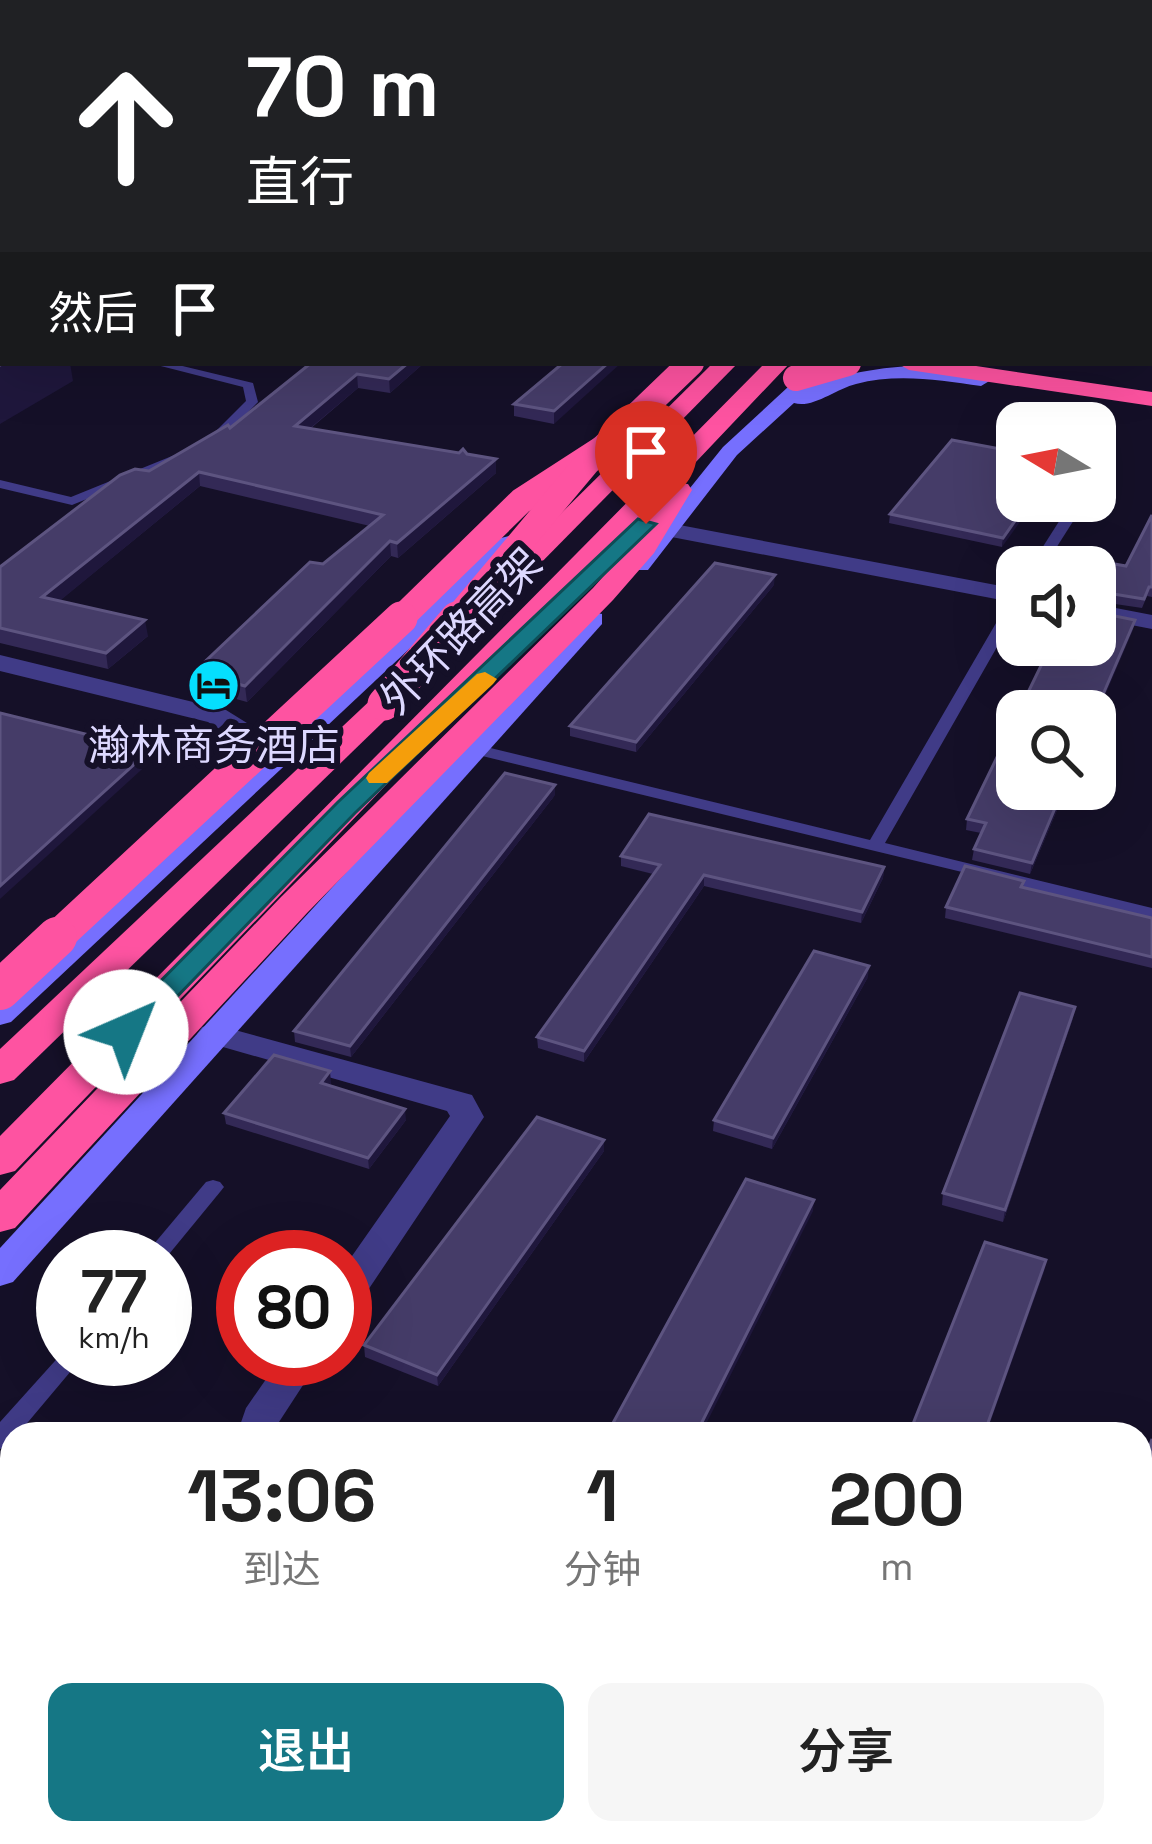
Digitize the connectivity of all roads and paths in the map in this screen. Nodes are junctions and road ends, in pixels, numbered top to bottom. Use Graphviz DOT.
graph roads {
  1 [pos="167,366"];
  2 [pos="688,366"];
  3 [pos="699,366"];
  4 [pos="723,366"];
  5 [pos="822,366"];
  6 [pos="931,366"];
  7 [pos="980,366"];
  8 [pos="795,368"];
  9 [pos="1152,398"];
  10 [pos="746,436"];
  11 [pos="603,448"];
  12 [pos="0,484"];
  13 [pos="679,490"];
  14 [pos="669,530"];
  15 [pos="996,594"];
  16 [pos="1116,615"];
  17 [pos="1152,622"];
  18 [pos="996,635"];
  19 [pos="0,663"];
  20 [pos="384,704"];
  21 [pos="291,746"];
  22 [pos="474,748"];
  23 [pos="346,808"];
  24 [pos="876,845"];
  25 [pos="1152,913"];
  26 [pos="0,990"];
  27 [pos="0,1015"];
  28 [pos="213,1034"];
  29 [pos="0,1071"];
  30 [pos="0,1160"];
  31 [pos="213,1187"];
  32 [pos="0,1217"];
  33 [pos="177,1230"];
  34 [pos="372,1256"];
  35 [pos="0,1272"];
  36 [pos="45,1386"];
  37 [pos="283,1386"];
  38 [pos="14,1422"];
  39 [pos="259,1422"];
  1 -- 12 [label="lane"];
  2 -- 11 [label="highway, bridge"];
  3 -- 21 [label="street"];
  4 -- 20 [label="highway, 外环路高架, bridge"];
  5 -- 10 [label="street"];
  6 -- 9 [label="highway"];
  7 -- 9 [label="highway"];
  8 -- 13 [label="highway"];
  8 -- 23 [label="highway, 外环路高架"];
  9 -- 10 [label="street"];
  10 -- 14 [label="street"];
  11 -- 20 [label="highway, bridge"];
  11 -- 26 [label="highway, bridge"];
  13 -- 23 [label="highway"];
  13 -- 32 [label="highway"];
  14 -- 15 [label="street"];
  14 -- 22 [label="street"];
  16 -- 17 [label="street"];
  18 -- 24 [label="lane"];
  19 -- 21 [label="street"];
  20 -- 29 [label="highway, 外环路高架"];
  21 -- 27 [label="street"];
  22 -- 24 [label="lane"];
  22 -- 28 [label="street"];
  23 -- 30 [label="highway, 外环路高架"];
  24 -- 25 [label="lane"];
  28 -- 34 [label="street"];
  28 -- 35 [label="street"];
  31 -- 33 [label="lane"];
  36 -- 38 [label="lane"];
  37 -- 39 [label="street"];
}
